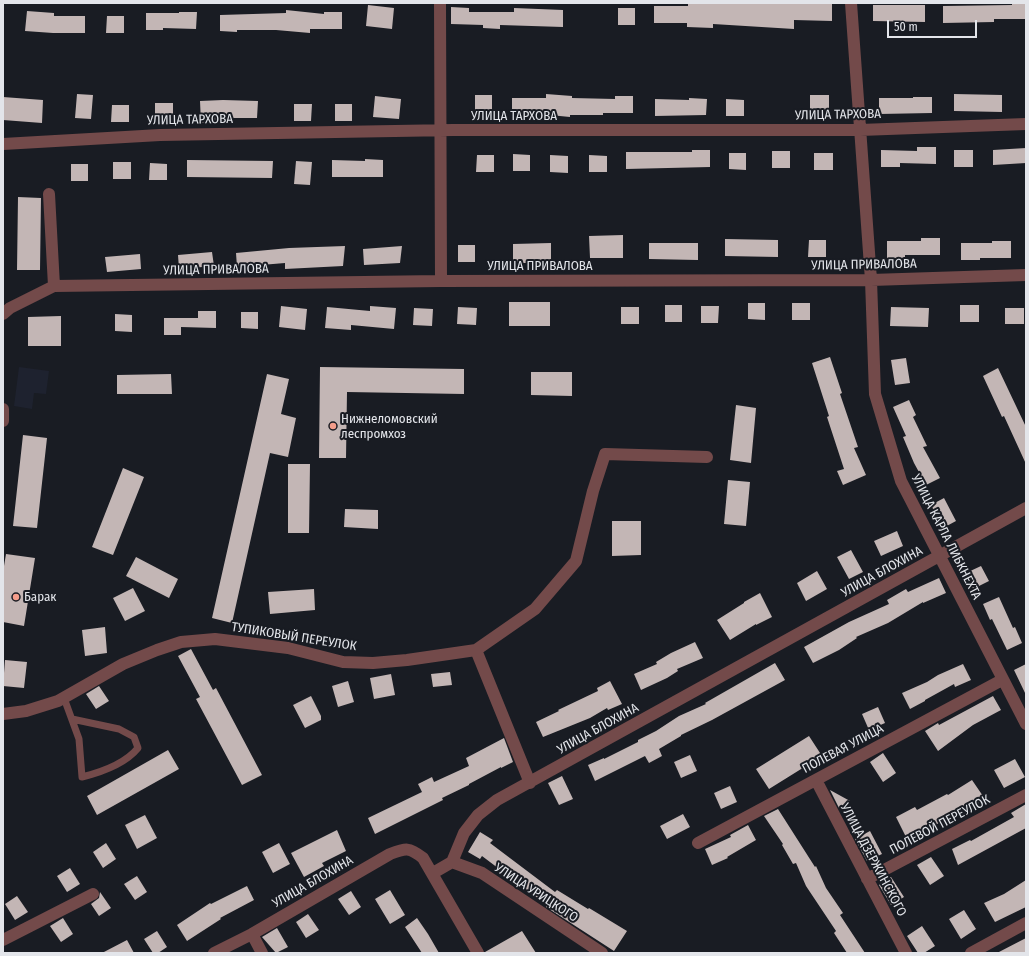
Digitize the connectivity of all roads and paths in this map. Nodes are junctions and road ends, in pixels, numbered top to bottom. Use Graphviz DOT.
graph roads {
  1 [pos="440,3"];
  2 [pos="851,3"];
  3 [pos="1026,124"];
  4 [pos="441,130"];
  5 [pos="860,130"];
  6 [pos="3,144"];
  7 [pos="49,194"];
  8 [pos="1026,275"];
  9 [pos="442,280"];
  10 [pos="871,280"];
  11 [pos="54,286"];
  12 [pos="3,314"];
  13 [pos="3,409"];
  14 [pos="3,421"];
  15 [pos="708,457"];
  16 [pos="1026,508"];
  17 [pos="940,556"];
  18 [pos="476,650"];
  19 [pos="1002,680"];
  20 [pos="64,698"];
  21 [pos="3,714"];
  22 [pos="72,719"];
  23 [pos="1026,724"];
  24 [pos="816,780"];
  25 [pos="530,783"];
  26 [pos="1026,795"];
  27 [pos="698,843"];
  28 [pos="452,862"];
  29 [pos="433,873"];
  30 [pos="867,879"];
  31 [pos="93,894"];
  32 [pos="1026,923"];
  33 [pos="252,934"];
  34 [pos="3,940"];
  35 [pos="214,953"];
  36 [pos="262,953"];
  37 [pos="478,953"];
  38 [pos="602,953"];
  39 [pos="906,953"];
  40 [pos="971,953"];
  1 -- 4 [label="street"];
  2 -- 5 [label="street, УЛИЦА КАРЛА ЛИБКНЕХТА"];
  3 -- 5 [label="street, УЛИЦА ТАРХОВА"];
  4 -- 5 [label="street, УЛИЦА ТАРХОВА"];
  4 -- 6 [label="street, УЛИЦА ТАРХОВА"];
  4 -- 9 [label="street"];
  5 -- 10 [label="street, УЛИЦА КАРЛА ЛИБКНЕХТА"];
  7 -- 11 [label="street"];
  8 -- 10 [label="street, УЛИЦА ПРИВАЛОВА"];
  9 -- 10 [label="street, УЛИЦА ПРИВАЛОВА"];
  9 -- 11 [label="street, УЛИЦА ПРИВАЛОВА"];
  10 -- 17 [label="street, УЛИЦА КАРЛА ЛИБКНЕХТА"];
  11 -- 12 [label="street"];
  13 -- 14 [label="street"];
  15 -- 18 [label="street"];
  16 -- 17 [label="street, УЛИЦА БЛОХИНА"];
  17 -- 19 [label="street, УЛИЦА КАРЛА ЛИБКНЕХТА"];
  17 -- 25 [label="street, УЛИЦА БЛОХИНА"];
  18 -- 20 [label="street, ТУПИКОВЫЙ ПЕРЕУЛОК"];
  18 -- 25 [label="street"];
  19 -- 23 [label="street, УЛИЦА КАРЛА ЛИБКНЕХТА"];
  19 -- 24 [label="street, ПОЛЕВАЯ УЛИЦА"];
  20 -- 21 [label="street, ТУПИКОВЫЙ ПЕРЕУЛОК"];
  20 -- 22 [label="lane"];
  22 -- 22 [label="lane"];
  24 -- 27 [label="street, ПОЛЕВАЯ УЛИЦА"];
  24 -- 30 [label="street, УЛИЦА ДЗЕРЖИНСКОГО"];
  25 -- 28 [label="street, УЛИЦА БЛОХИНА"];
  26 -- 30 [label="street, ПОЛЕВОЙ ПЕРЕУЛОК"];
  28 -- 29 [label="street"];
  28 -- 38 [label="street, УЛИЦА УРИЦКОГО"];
  29 -- 33 [label="street, УЛИЦА БЛОХИНА"];
  29 -- 37 [label="street"];
  30 -- 39 [label="street, УЛИЦА ДЗЕРЖИНСКОГО"];
  31 -- 34 [label="street"];
  32 -- 40 [label="street"];
  33 -- 35 [label="street, УЛИЦА БЛОХИНА"];
  33 -- 36 [label="street"];
}
